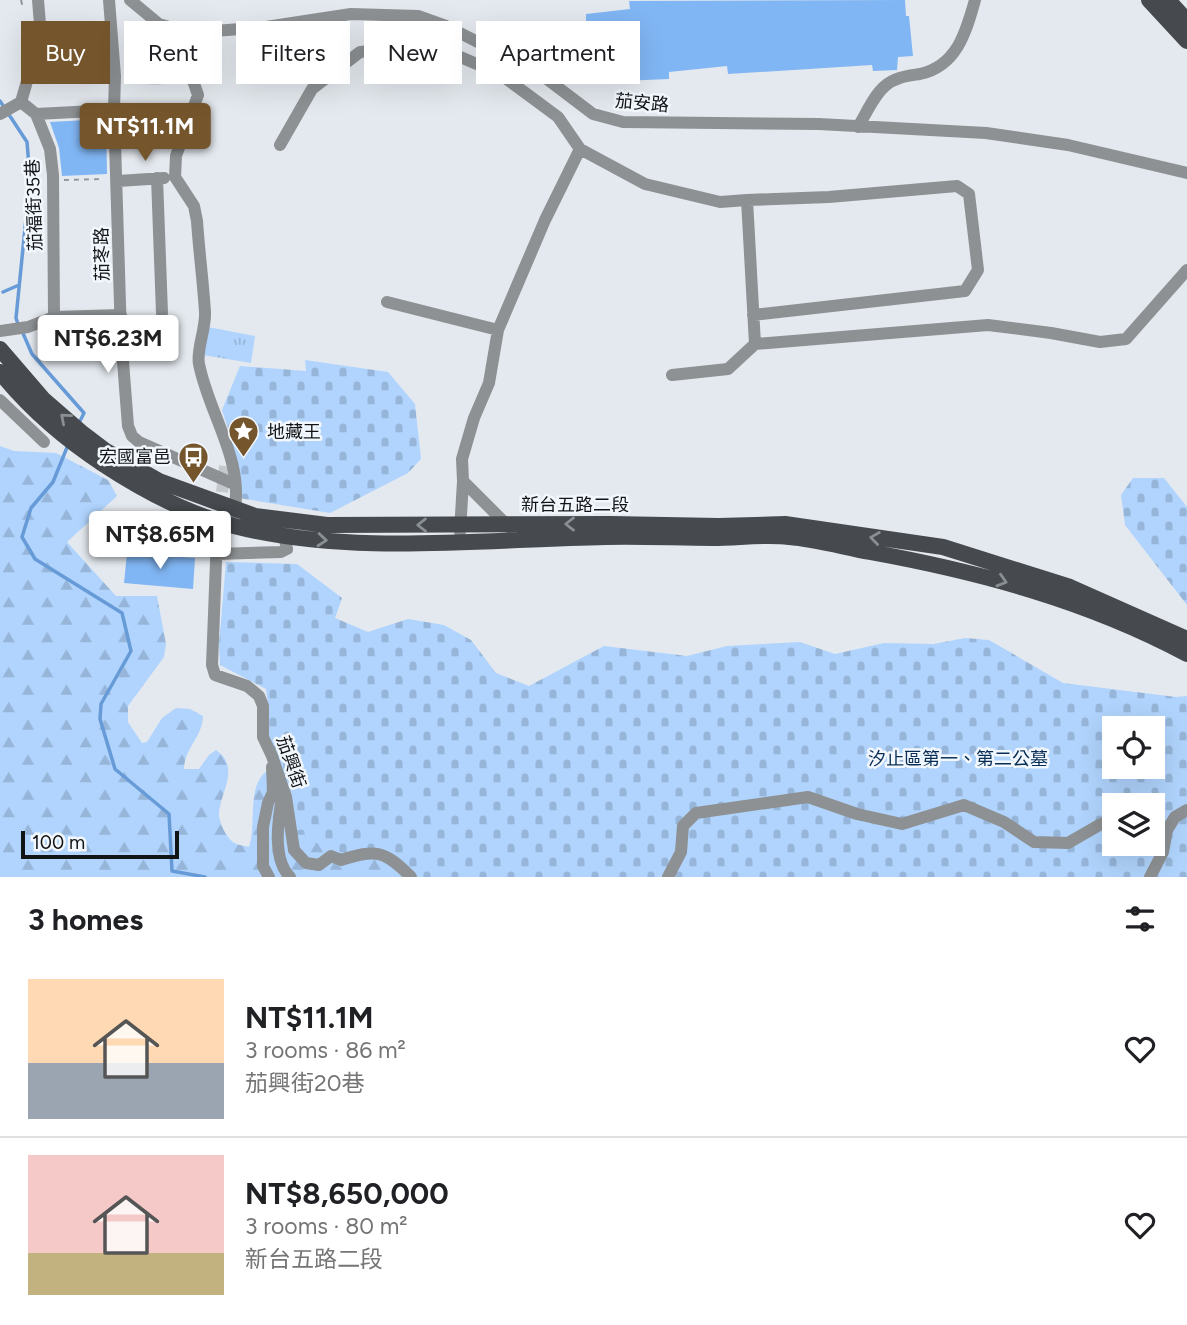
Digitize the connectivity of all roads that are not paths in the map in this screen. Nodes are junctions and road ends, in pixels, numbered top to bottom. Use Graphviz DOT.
graph roads {
  1 [pos="38,0"];
  2 [pos="109,0"];
  3 [pos="130,0"];
  4 [pos="975,0"];
  5 [pos="1149,0"];
  6 [pos="1168,0"];
  7 [pos="40,21"];
  8 [pos="155,21"];
  9 [pos="1187,21"];
  10 [pos="222,30"];
  11 [pos="1186,39"];
  12 [pos="26,84"];
  13 [pos="194,84"];
  14 [pos="21,102"];
  15 [pos="108,113"];
  16 [pos="0,114"];
  17 [pos="40,114"];
  18 [pos="858,127"];
  19 [pos="280,145"];
  20 [pos="580,149"];
  21 [pos="1187,173"];
  22 [pos="175,177"];
  23 [pos="158,178"];
  24 [pos="117,180"];
  25 [pos="747,200"];
  26 [pos="1187,270"];
  27 [pos="387,302"];
  28 [pos="162,313"];
  29 [pos="121,315"];
  30 [pos="753,316"];
  31 [pos="54,317"];
  32 [pos="498,330"];
  33 [pos="0,331"];
  34 [pos="755,344"];
  35 [pos="0,349"];
  36 [pos="0,372"];
  37 [pos="672,375"];
  38 [pos="0,400"];
  39 [pos="218,419"];
  40 [pos="44,442"];
  41 [pos="225,466"];
  42 [pos="463,481"];
  43 [pos="234,484"];
  44 [pos="207,508"];
  45 [pos="233,518"];
  46 [pos="461,525"];
  47 [pos="513,533"];
  48 [pos="217,536"];
  49 [pos="284,536"];
  50 [pos="458,543"];
  51 [pos="217,554"];
  52 [pos="1187,639"];
  53 [pos="1187,654"];
  54 [pos="272,756"];
  55 [pos="284,790"];
  56 [pos="1187,810"];
  57 [pos="1102,824"];
  58 [pos="1167,830"];
  59 [pos="269,877"];
  60 [pos="290,877"];
  61 [pos="411,877"];
  62 [pos="668,877"];
  63 [pos="1150,877"];
  1 -- 7 [label="street"];
  2 -- 15 [label="street, 茄苳路"];
  3 -- 8 [label="street, 茄安路"];
  4 -- 18 [label="street"];
  5 -- 11 [label="main road"];
  6 -- 9 [label="main road"];
  10 -- 18 [label="street, 茄安路"];
  12 -- 14 [label="street"];
  13 -- 22 [label="street"];
  14 -- 16 [label="street"];
  14 -- 17 [label="street, 茄福街35巷"];
  15 -- 17 [label="street"];
  15 -- 24 [label="street, 茄苳路"];
  17 -- 31 [label="street, 茄福街35巷"];
  18 -- 21 [label="street, 茄安路"];
  19 -- 20 [label="street"];
  20 -- 25 [label="street"];
  20 -- 32 [label="street"];
  22 -- 23 [label="street"];
  22 -- 39 [label="street"];
  23 -- 24 [label="street"];
  23 -- 28 [label="street"];
  24 -- 29 [label="street, 茄苳路"];
  25 -- 30 [label="street"];
  25 -- 30 [label="street"];
  26 -- 34 [label="street"];
  27 -- 32 [label="street"];
  29 -- 31 [label="street"];
  29 -- 43 [label="street, 茄苳路"];
  30 -- 34 [label="street"];
  31 -- 33 [label="street"];
  32 -- 42 [label="street"];
  34 -- 37 [label="street"];
  44 -- 35 [label="main road, 新台五路二段, one-way"];
  36 -- 44 [label="main road, 新台五路二段"];
  38 -- 40 [label="street"];
  39 -- 41 [label="street"];
  39 -- 43 [label="street"];
  42 -- 46 [label="street"];
  42 -- 47 [label="street"];
  43 -- 45 [label="street"];
  44 -- 45 [label="main road, 新台五路二段"];
  46 -- 45 [label="main road, 新台五路二段, one-way"];
  45 -- 49 [label="main road, 新台五路二段"];
  46 -- 47 [label="main road, 新台五路二段"];
  46 -- 50 [label="street"];
  47 -- 50 [label="main road, 新台五路二段"];
  52 -- 47 [label="main road, 新台五路二段, one-way"];
  47 -- 53 [label="main road, 新台五路二段, one-way"];
  48 -- 51 [label="street, 茄興街"];
  49 -- 50 [label="main road, 新台五路二段, one-way"];
  49 -- 51 [label="street"];
  51 -- 54 [label="street, 茄興街"];
  54 -- 55 [label="street, 茄興街"];
  54 -- 59 [label="street"];
  55 -- 60 [label="street"];
  55 -- 61 [label="street, 茄興街"];
  56 -- 58 [label="street"];
  57 -- 62 [label="street"];
  58 -- 63 [label="street"];
}
